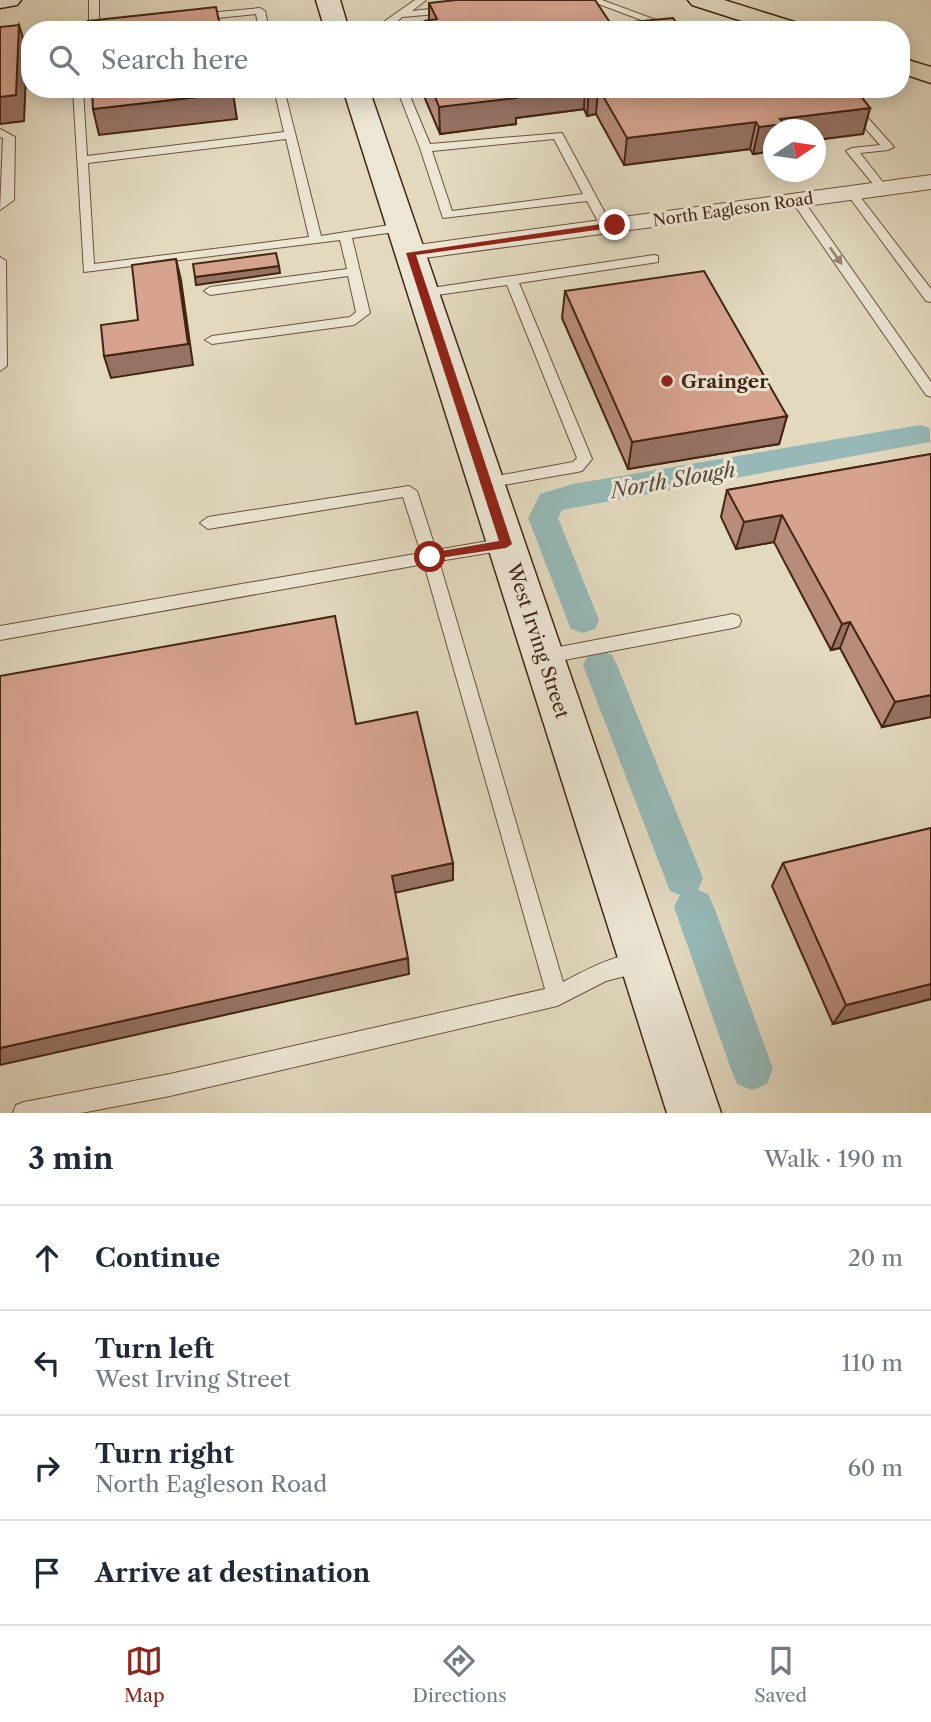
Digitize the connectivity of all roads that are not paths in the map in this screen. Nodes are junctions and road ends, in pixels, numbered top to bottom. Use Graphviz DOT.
graph roads {
  1 [pos="9,0"];
  2 [pos="94,0"];
  3 [pos="327,0"];
  4 [pos="421,0"];
  5 [pos="593,0"];
  6 [pos="700,0"];
  7 [pos="0,1"];
  8 [pos="463,8"];
  9 [pos="398,15"];
  10 [pos="191,18"];
  11 [pos="94,21"];
  12 [pos="262,21"];
  13 [pos="334,21"];
  14 [pos="390,21"];
  15 [pos="652,21"];
  16 [pos="766,21"];
  17 [pos="910,68"];
  18 [pos="931,75"];
  19 [pos="79,98"];
  20 [pos="281,98"];
  21 [pos="359,98"];
  22 [pos="405,98"];
  23 [pos="844,98"];
  24 [pos="0,132"];
  25 [pos="290,135"];
  26 [pos="426,148"];
  27 [pos="82,160"];
  28 [pos="931,182"];
  29 [pos="882,188"];
  30 [pos="851,192"];
  31 [pos="590,197"];
  32 [pos="797,200"];
  33 [pos="0,206"];
  34 [pos="606,226"];
  35 [pos="345,235"];
  36 [pos="316,240"];
  37 [pos="406,240"];
  38 [pos="654,259"];
  39 [pos="0,261"];
  40 [pos="353,272"];
  41 [pos="511,280"];
  42 [pos="1,285"];
  43 [pos="210,291"];
  44 [pos="423,293"];
  45 [pos="931,298"];
  46 [pos="212,340"];
  47 [pos="0,366"];
  48 [pos="931,391"];
  49 [pos="486,483"];
  50 [pos="208,523"];
  51 [pos="506,544"];
  52 [pos="430,557"];
  53 [pos="733,621"];
  54 [pos="0,633"];
  55 [pos="543,657"];
  56 [pos="644,962"];
  57 [pos="557,996"];
  58 [pos="24,1113"];
  59 [pos="694,1113"];
  1 -- 7 [label="street"];
  2 -- 11 [label="lane"];
  3 -- 13 [label="street"];
  4 -- 9 [label="lane"];
  5 -- 15 [label="lane"];
  6 -- 16 [label="highway"];
  8 -- 9 [label="lane"];
  9 -- 14 [label="lane"];
  10 -- 12 [label="lane"];
  17 -- 18 [label="highway"];
  19 -- 27 [label="lane"];
  20 -- 25 [label="lane"];
  21 -- 37 [label="street, West Irving Street"];
  22 -- 26 [label="lane"];
  23 -- 29 [label="lane"];
  24 -- 33 [label="lane"];
  25 -- 27 [label="lane"];
  25 -- 36 [label="lane"];
  26 -- 31 [label="lane"];
  26 -- 31 [label="lane"];
  27 -- 36 [label="lane"];
  28 -- 29 [label="street, North Eagleson Road"];
  29 -- 30 [label="street, North Eagleson Road"];
  30 -- 32 [label="street, North Eagleson Road"];
  30 -- 45 [label="lane"];
  31 -- 34 [label="lane"];
  32 -- 34 [label="street, North Eagleson Road"];
  32 -- 48 [label="lane, one-way"];
  34 -- 37 [label="street, North Eagleson Road"];
  35 -- 36 [label="lane"];
  35 -- 37 [label="lane"];
  35 -- 40 [label="lane"];
  37 -- 44 [label="street, West Irving Street"];
  38 -- 41 [label="lane"];
  39 -- 42 [label="lane"];
  40 -- 43 [label="lane"];
  40 -- 46 [label="lane"];
  41 -- 44 [label="lane"];
  41 -- 49 [label="lane"];
  42 -- 47 [label="lane"];
  44 -- 49 [label="street, West Irving Street"];
  49 -- 51 [label="street, West Irving Street"];
  50 -- 52 [label="lane"];
  51 -- 52 [label="lane"];
  51 -- 55 [label="street, West Irving Street"];
  52 -- 54 [label="lane"];
  52 -- 57 [label="lane"];
  53 -- 55 [label="lane"];
  55 -- 56 [label="street, West Irving Street"];
  56 -- 57 [label="lane"];
  56 -- 59 [label="street, West Irving Street"];
  57 -- 58 [label="lane"];
}
